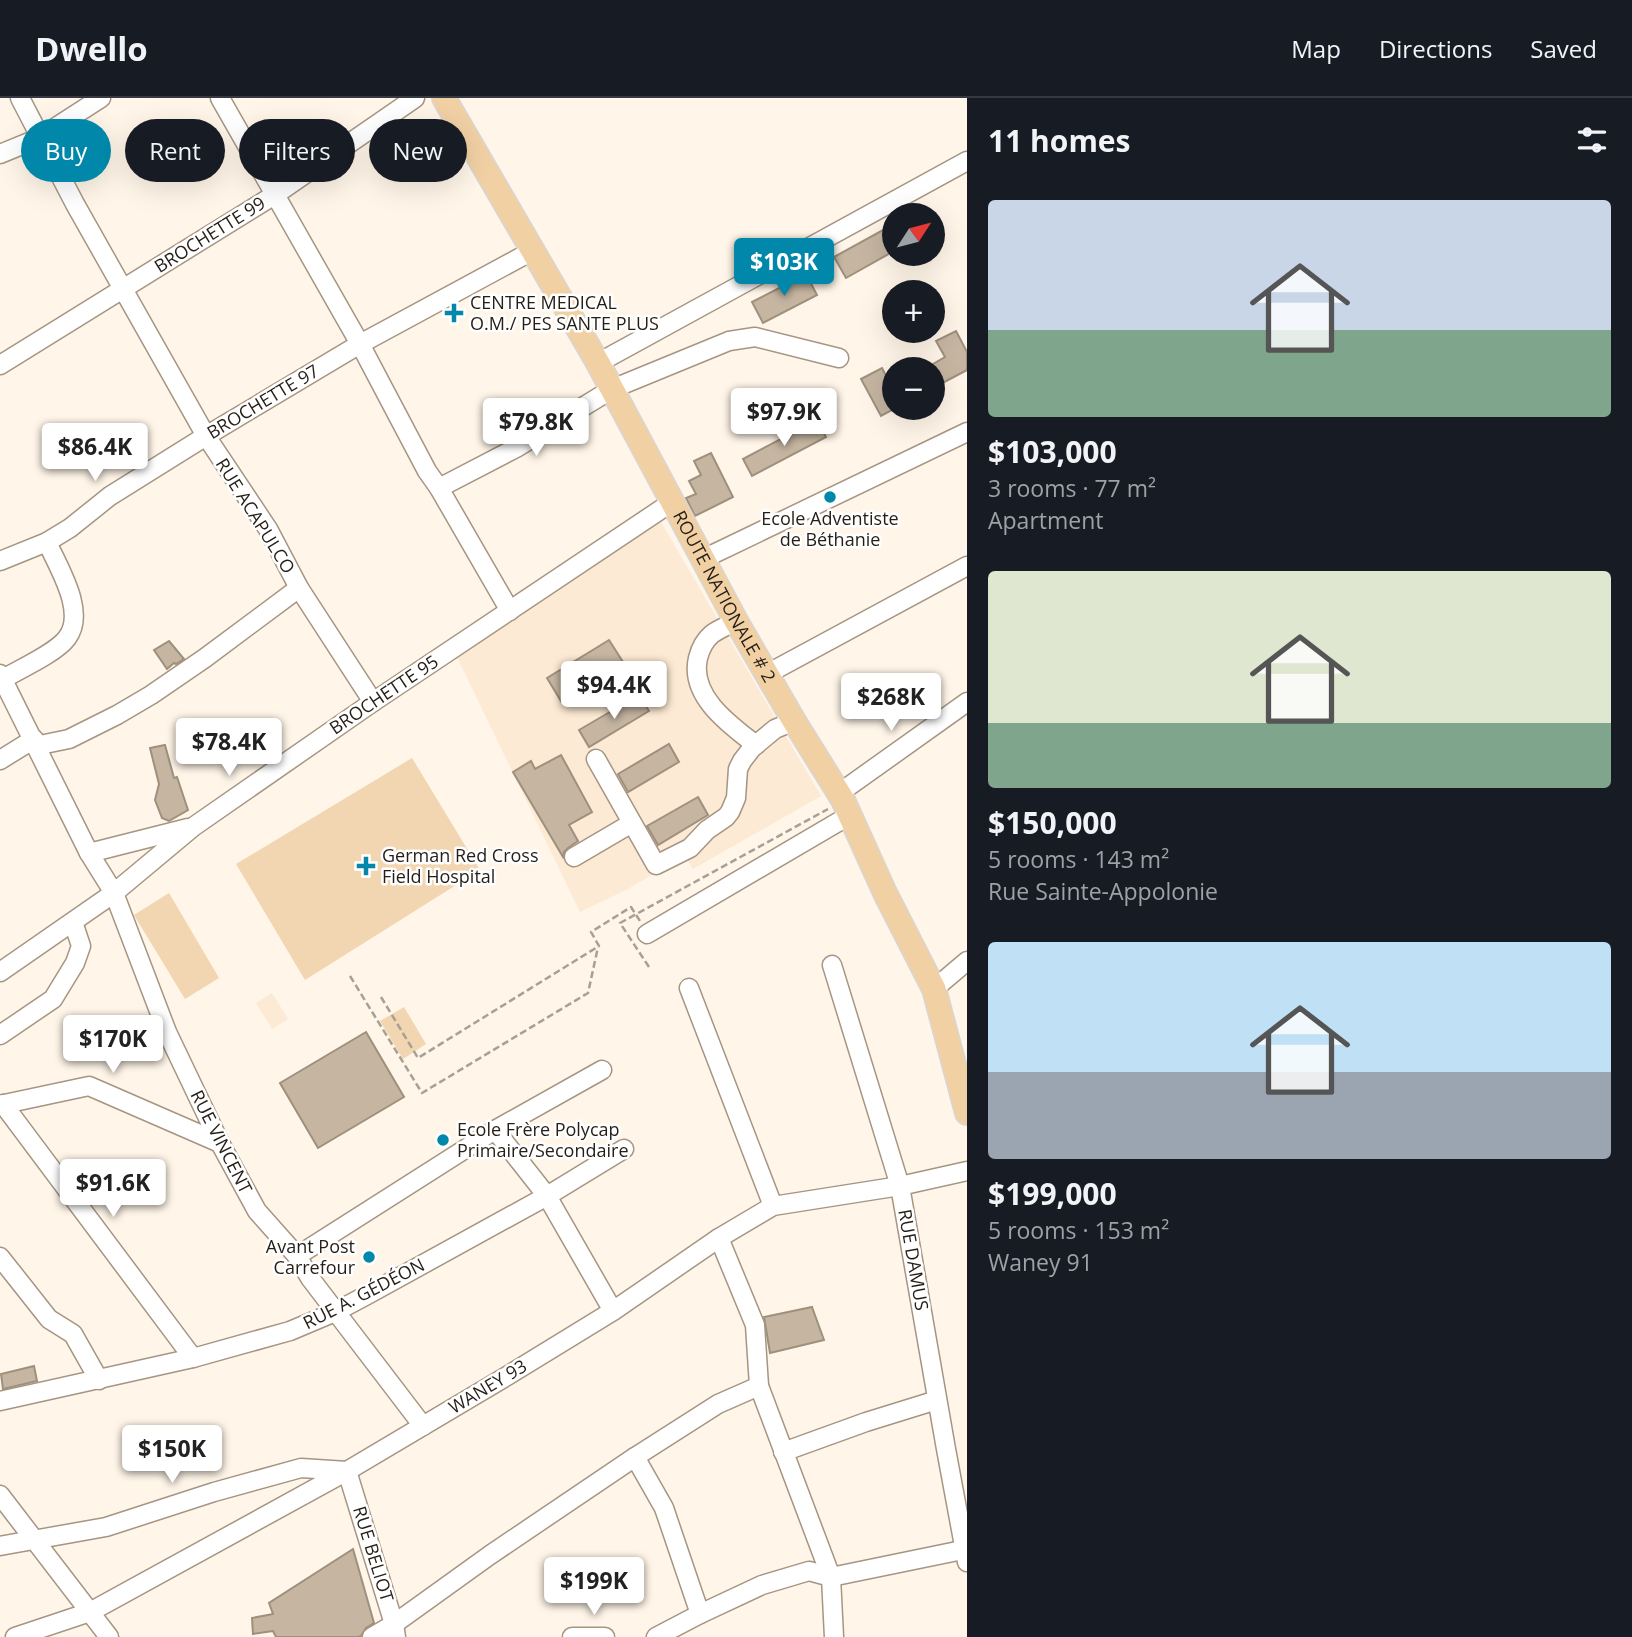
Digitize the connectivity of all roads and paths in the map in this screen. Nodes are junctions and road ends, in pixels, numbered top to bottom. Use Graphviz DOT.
graph roads {
  1 [pos="19,98"];
  2 [pos="101,98"];
  3 [pos="220,98"];
  4 [pos="415,98"];
  5 [pos="444,98"];
  6 [pos="30,119"];
  7 [pos="68,119"];
  8 [pos="21,145"];
  9 [pos="0,154"];
  10 [pos="967,161"];
  11 [pos="64,182"];
  12 [pos="276,194"];
  13 [pos="532,251"];
  14 [pos="124,289"];
  15 [pos="360,344"];
  16 [pos="839,358"];
  17 [pos="598,363"];
  18 [pos="0,365"];
  19 [pos="612,389"];
  20 [pos="967,432"];
  21 [pos="205,436"];
  22 [pos="439,488"];
  23 [pos="672,502"];
  24 [pos="47,542"];
  25 [pos="703,559"];
  26 [pos="0,561"];
  27 [pos="967,566"];
  28 [pos="299,588"];
  29 [pos="510,611"];
  30 [pos="736,621"];
  31 [pos="767,674"];
  32 [pos="2,677"];
  33 [pos="373,702"];
  34 [pos="967,702"];
  35 [pos="794,721"];
  36 [pos="34,743"];
  37 [pos="755,745"];
  38 [pos="596,759"];
  39 [pos="0,760"];
  40 [pos="838,794"];
  41 [pos="850,815"];
  42 [pos="632,823"];
  43 [pos="193,827"];
  44 [pos="89,853"];
  45 [pos="574,857"];
  46 [pos="114,893"];
  47 [pos="631,907"];
  48 [pos="73,922"];
  49 [pos="647,934"];
  50 [pos="598,946"];
  51 [pos="967,961"];
  52 [pos="832,965"];
  53 [pos="0,972"];
  54 [pos="350,976"];
  55 [pos="688,988"];
  56 [pos="934,989"];
  57 [pos="382,997"];
  58 [pos="0,1035"];
  59 [pos="602,1070"];
  60 [pos="1,1104"];
  61 [pos="967,1113"];
  62 [pos="495,1130"];
  63 [pos="220,1143"];
  64 [pos="624,1149"];
  65 [pos="967,1171"];
  66 [pos="900,1186"];
  67 [pos="547,1196"];
  68 [pos="773,1206"];
  69 [pos="719,1238"];
  70 [pos="297,1256"];
  71 [pos="0,1257"];
  72 [pos="613,1311"];
  73 [pos="335,1312"];
  74 [pos="193,1358"];
  75 [pos="99,1380"];
  76 [pos="758,1386"];
  77 [pos="937,1400"];
  78 [pos="0,1401"];
  79 [pos="423,1426"];
  80 [pos="783,1452"];
  81 [pos="635,1457"];
  82 [pos="347,1471"];
  83 [pos="0,1495"];
  84 [pos="33,1539"];
  85 [pos="0,1546"];
  86 [pos="966,1553"];
  87 [pos="831,1577"];
  88 [pos="90,1612"];
  89 [pos="700,1614"];
  90 [pos="395,1630"];
  91 [pos="15,1637"];
  92 [pos="108,1637"];
  93 [pos="372,1637"];
  94 [pos="572,1637"];
  95 [pos="605,1637"];
  96 [pos="656,1637"];
  97 [pos="834,1637"];
  1 -- 6 [label="street, RUE ACAPULCO"];
  2 -- 7 [label="street"];
  3 -- 12 [label="street"];
  4 -- 12 [label="street, BROCHETTE 99"];
  5 -- 13 [label="main road, ROUTE NATIONALE # 2"];
  8 -- 9 [label="street"];
  10 -- 17 [label="street"];
  11 -- 14 [label="street, RUE ACAPULCO"];
  12 -- 14 [label="street, BROCHETTE 99"];
  12 -- 15 [label="street"];
  13 -- 15 [label="street, BROCHETTE 97"];
  13 -- 17 [label="main road, ROUTE NATIONALE # 2"];
  14 -- 18 [label="street, BROCHETTE 99"];
  14 -- 21 [label="street, RUE ACAPULCO"];
  15 -- 21 [label="street, BROCHETTE 97"];
  15 -- 22 [label="street"];
  16 -- 19 [label="street"];
  17 -- 19 [label="main road, ROUTE NATIONALE # 2"];
  19 -- 22 [label="street"];
  19 -- 23 [label="main road, ROUTE NATIONALE # 2"];
  20 -- 25 [label="street"];
  21 -- 24 [label="street, BROCHETTE 97"];
  21 -- 28 [label="street, RUE ACAPULCO"];
  22 -- 29 [label="street"];
  23 -- 25 [label="main road, ROUTE NATIONALE # 2"];
  23 -- 29 [label="street, BROCHETTE 95"];
  24 -- 26 [label="street, BROCHETTE 97"];
  24 -- 32 [label="street"];
  25 -- 30 [label="main road, ROUTE NATIONALE # 2"];
  27 -- 31 [label="street"];
  28 -- 33 [label="street, RUE ACAPULCO"];
  28 -- 36 [label="street"];
  29 -- 33 [label="street, BROCHETTE 95"];
  30 -- 31 [label="main road, ROUTE NATIONALE # 2"];
  30 -- 37 [label="street"];
  31 -- 35 [label="main road, ROUTE NATIONALE # 2"];
  32 -- 36 [label="street, RUE VINCENT"];
  33 -- 43 [label="street, BROCHETTE 95"];
  34 -- 40 [label="street"];
  35 -- 37 [label="street"];
  35 -- 40 [label="main road, ROUTE NATIONALE # 2"];
  36 -- 39 [label="street"];
  36 -- 44 [label="street, RUE VINCENT"];
  37 -- 42 [label="street"];
  38 -- 42 [label="street"];
  40 -- 41 [label="main road, ROUTE NATIONALE # 2"];
  41 -- 49 [label="street"];
  41 -- 56 [label="main road, ROUTE NATIONALE # 2"];
  42 -- 45 [label="street"];
  43 -- 44 [label="street"];
  43 -- 46 [label="street, BROCHETTE 95"];
  44 -- 46 [label="street, RUE VINCENT"];
  46 -- 48 [label="street, BROCHETTE 95"];
  46 -- 63 [label="street, RUE VINCENT"];
  47 -- 50 [label="path"];
  48 -- 53 [label="street, BROCHETTE 95"];
  48 -- 58 [label="street"];
  50 -- 54 [label="path"];
  50 -- 57 [label="path"];
  51 -- 56 [label="street"];
  52 -- 66 [label="street, RUE DAMUS"];
  55 -- 68 [label="street"];
  56 -- 61 [label="main road, ROUTE NATIONALE # 2"];
  59 -- 62 [label="street"];
  60 -- 63 [label="street"];
  60 -- 74 [label="street"];
  62 -- 67 [label="street"];
  62 -- 70 [label="street"];
  63 -- 70 [label="street, RUE VINCENT"];
  64 -- 67 [label="street, RUE A. GÉDÉON"];
  65 -- 66 [label="street, WANEY 93"];
  66 -- 68 [label="street, WANEY 93"];
  66 -- 77 [label="street, RUE DAMUS"];
  67 -- 72 [label="street"];
  67 -- 73 [label="street, RUE A. GÉDÉON"];
  68 -- 69 [label="street, WANEY 93"];
  69 -- 72 [label="street, WANEY 93"];
  69 -- 76 [label="street"];
  70 -- 73 [label="street, RUE VINCENT"];
  71 -- 75 [label="street"];
  72 -- 79 [label="street, WANEY 93"];
  73 -- 74 [label="street, RUE A. GÉDÉON"];
  73 -- 79 [label="street, RUE VINCENT"];
  74 -- 75 [label="street, RUE A. GÉDÉON"];
  75 -- 78 [label="street, RUE A. GÉDÉON"];
  76 -- 80 [label="street"];
  76 -- 81 [label="street"];
  77 -- 80 [label="street"];
  77 -- 86 [label="street, RUE DAMUS"];
  79 -- 82 [label="street, WANEY 93"];
  80 -- 87 [label="street"];
  81 -- 89 [label="street"];
  81 -- 90 [label="street"];
  82 -- 84 [label="street"];
  82 -- 88 [label="street, WANEY 93"];
  82 -- 90 [label="street, RUE BELIOT"];
  83 -- 84 [label="street"];
  84 -- 85 [label="street"];
  84 -- 88 [label="street"];
  86 -- 87 [label="street"];
  87 -- 89 [label="street"];
  87 -- 97 [label="street"];
  88 -- 91 [label="street, WANEY 93"];
  88 -- 92 [label="street"];
  89 -- 96 [label="street"];
  90 -- 93 [label="street"];
  94 -- 95 [label="street"];
}
